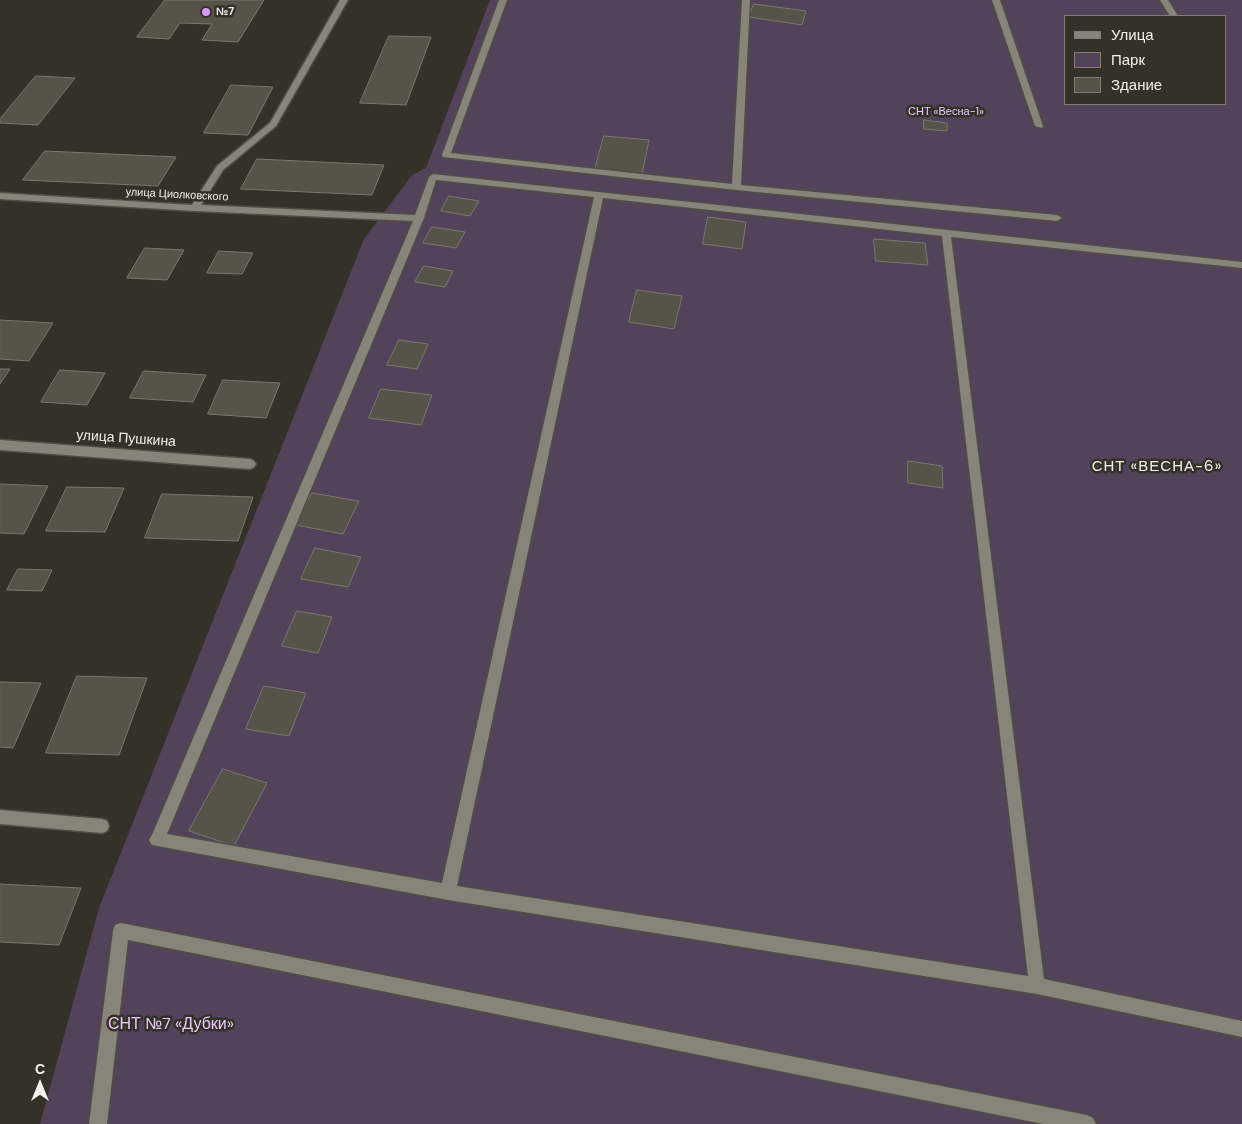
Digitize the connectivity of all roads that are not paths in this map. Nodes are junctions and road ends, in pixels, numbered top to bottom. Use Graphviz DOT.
graph roads {
  1 [pos="344,0"];
  2 [pos="503,0"];
  3 [pos="746,0"];
  4 [pos="996,0"];
  5 [pos="1164,0"];
  6 [pos="1173,15"];
  7 [pos="1039,126"];
  8 [pos="736,187"];
  9 [pos="599,195"];
  10 [pos="0,196"];
  11 [pos="195,208"];
  12 [pos="419,218"];
  13 [pos="1057,218"];
  14 [pos="946,234"];
  15 [pos="1242,265"];
  16 [pos="0,445"];
  17 [pos="250,464"];
  18 [pos="0,817"];
  19 [pos="102,826"];
  20 [pos="448,892"];
  21 [pos="1037,986"];
  22 [pos="1242,1029"];
  23 [pos="98,1124"];
  24 [pos="1087,1124"];
  1 -- 11 [label="street"];
  2 -- 8 [label="street"];
  3 -- 8 [label="street"];
  4 -- 7 [label="street"];
  5 -- 6 [label="street"];
  8 -- 13 [label="street"];
  9 -- 12 [label="street"];
  9 -- 14 [label="street"];
  9 -- 20 [label="street"];
  10 -- 11 [label="street, улица Циолковского"];
  11 -- 12 [label="street, улица Циолковского"];
  12 -- 20 [label="street"];
  14 -- 15 [label="street"];
  14 -- 21 [label="street"];
  16 -- 17 [label="street, улица Пушкина"];
  18 -- 19 [label="street"];
  20 -- 21 [label="street"];
  21 -- 22 [label="street"];
  23 -- 24 [label="street"];
}
